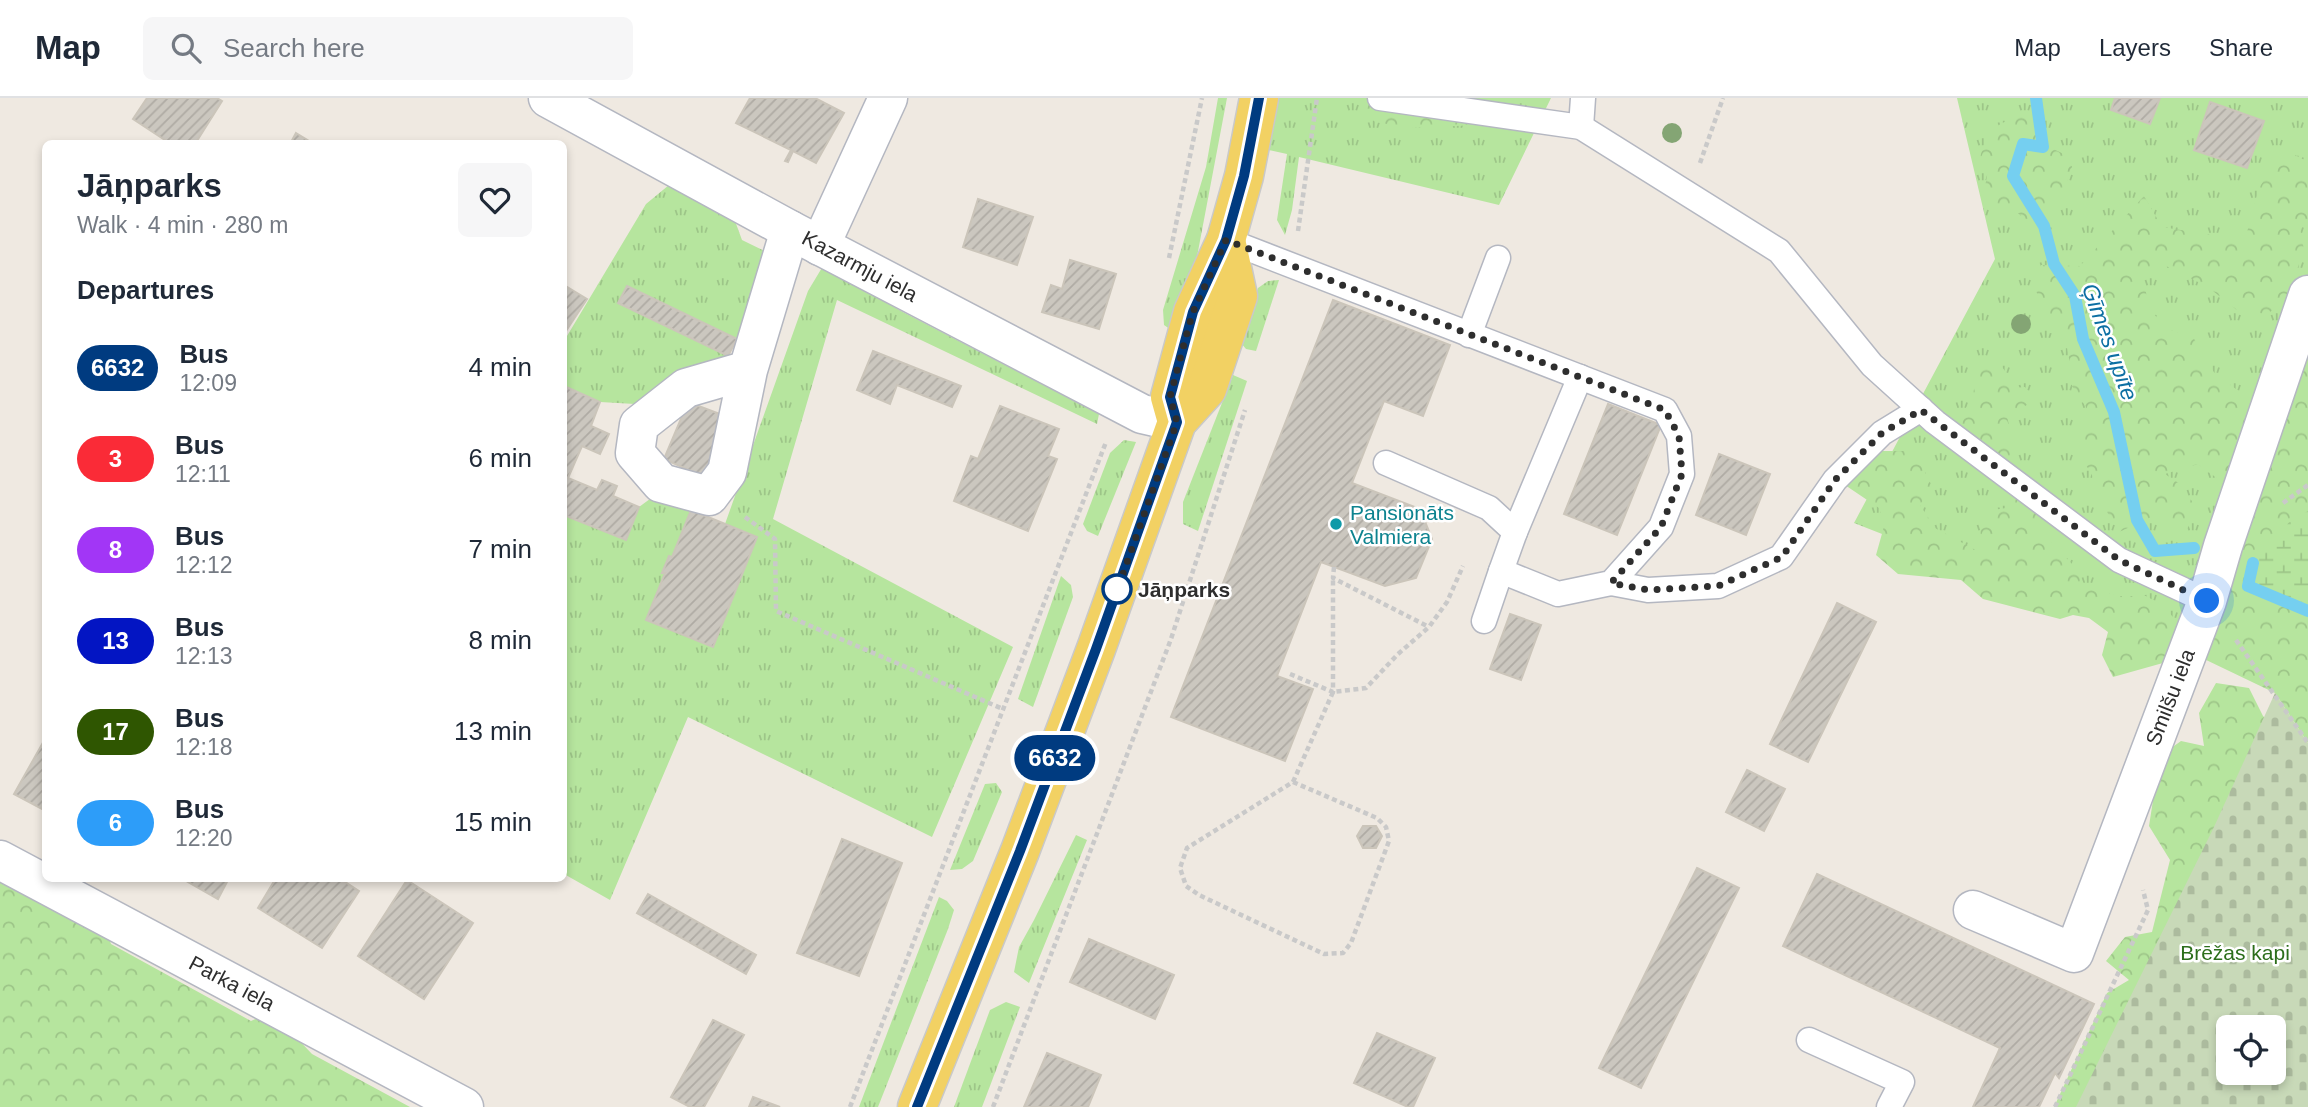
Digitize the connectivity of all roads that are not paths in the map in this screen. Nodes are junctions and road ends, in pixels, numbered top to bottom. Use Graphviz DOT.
graph roads {
  1 [pos="548,98"];
  2 [pos="888,98"];
  3 [pos="1259,98"];
  4 [pos="1380,98"];
  5 [pos="1583,98"];
  6 [pos="1581,127"];
  7 [pos="805,238"];
  8 [pos="1226,240"];
  9 [pos="1498,258"];
  10 [pos="2308,295"];
  11 [pos="1469,335"];
  12 [pos="748,370"];
  13 [pos="1580,377"];
  14 [pos="1921,410"];
  15 [pos="1177,422"];
  16 [pos="1386,463"];
  17 [pos="1515,532"];
  18 [pos="1501,571"];
  19 [pos="1611,583"];
  20 [pos="2207,601"];
  21 [pos="1484,621"];
  22 [pos="0,860"];
  23 [pos="1973,910"];
  24 [pos="1808,1040"];
  25 [pos="464,1107"];
  26 [pos="917,1107"];
  27 [pos="1889,1107"];
  1 -- 7 [label="street, Kazarmju iela"];
  2 -- 7 [label="street"];
  3 -- 8 [label="main road"];
  4 -- 6 [label="lane"];
  5 -- 6 [label="lane"];
  6 -- 14 [label="lane"];
  7 -- 12 [label="street"];
  7 -- 15 [label="street, Kazarmju iela"];
  8 -- 11 [label="lane"];
  8 -- 15 [label="main road"];
  9 -- 11 [label="lane"];
  10 -- 20 [label="street, Smilšu iela"];
  11 -- 13 [label="lane"];
  12 -- 12 [label="street"];
  13 -- 17 [label="lane"];
  13 -- 19 [label="lane"];
  14 -- 19 [label="lane"];
  14 -- 20 [label="lane"];
  15 -- 26 [label="main road"];
  16 -- 17 [label="lane"];
  17 -- 18 [label="lane"];
  18 -- 19 [label="lane"];
  18 -- 21 [label="lane"];
  20 -- 23 [label="street, Smilšu iela"];
  22 -- 25 [label="street, Parka iela"];
  24 -- 27 [label="lane"];
}
